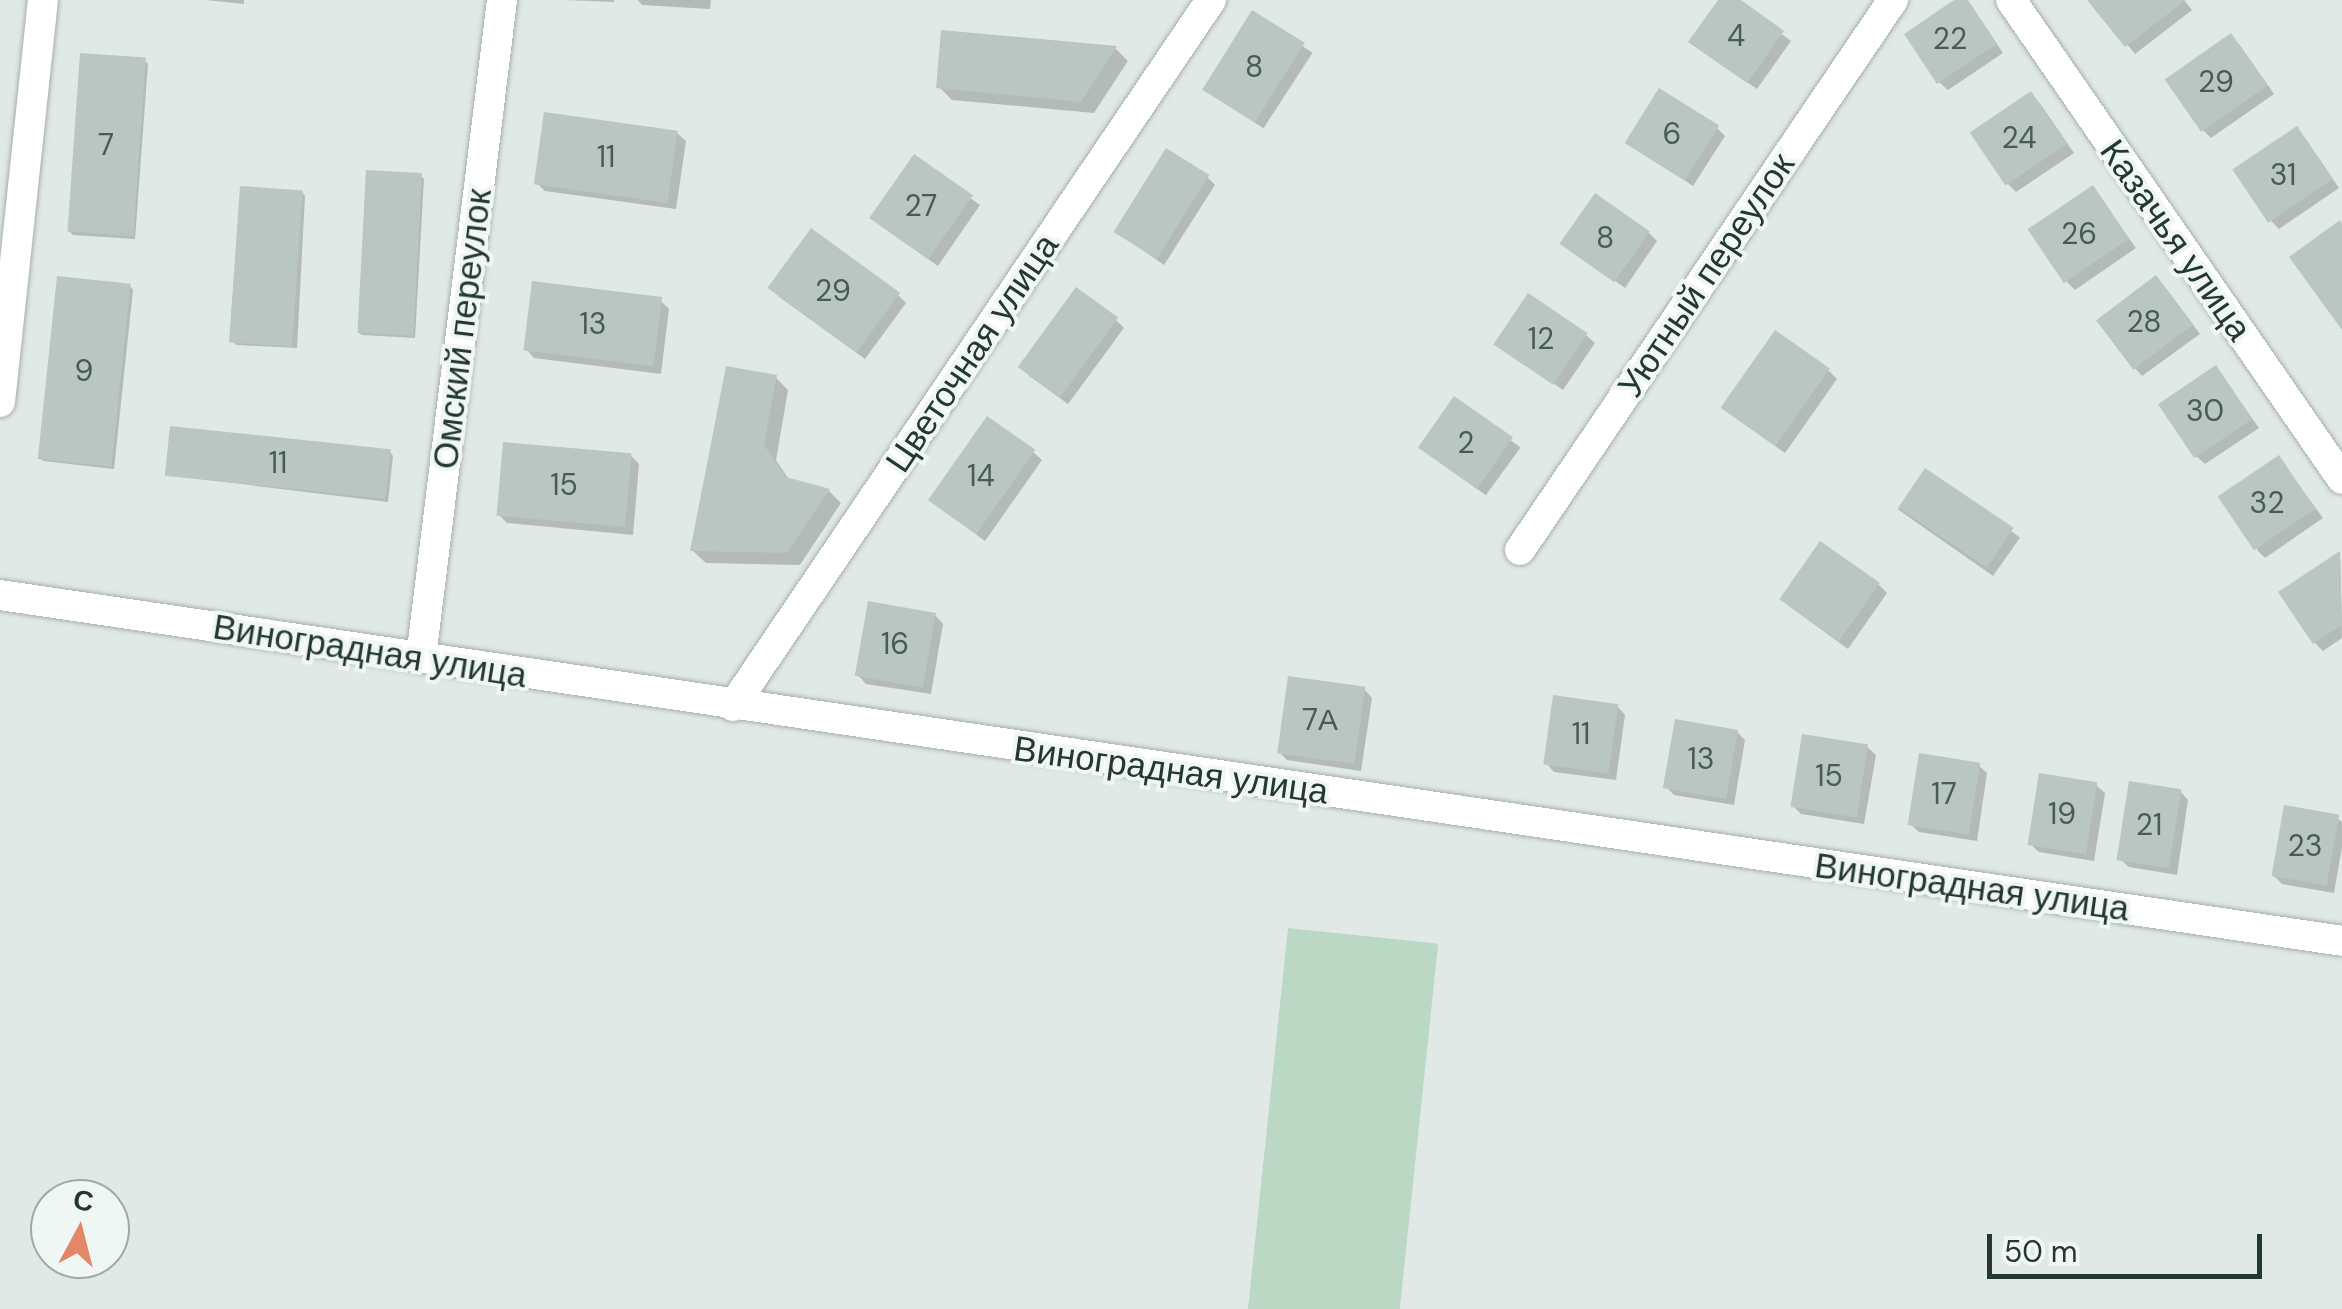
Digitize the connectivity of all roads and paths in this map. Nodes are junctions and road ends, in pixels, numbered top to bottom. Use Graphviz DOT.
graph roads {
  1 [pos="42,0"];
  2 [pos="502,0"];
  3 [pos="1211,0"];
  4 [pos="1893,0"];
  5 [pos="2011,0"];
  6 [pos="0,402"];
  7 [pos="2342,479"];
  8 [pos="1520,550"];
  9 [pos="0,595"];
  10 [pos="421,658"];
  11 [pos="733,706"];
  12 [pos="2342,941"];
  1 -- 6 [label="street"];
  2 -- 10 [label="street, Омский переулок"];
  3 -- 11 [label="street, Цветочная улица"];
  4 -- 8 [label="street, Уютный переулок"];
  5 -- 7 [label="street, Казачья улица"];
  9 -- 10 [label="street, Виноградная улица"];
  10 -- 11 [label="street, Виноградная улица"];
  11 -- 12 [label="street, Виноградная улица"];
}
